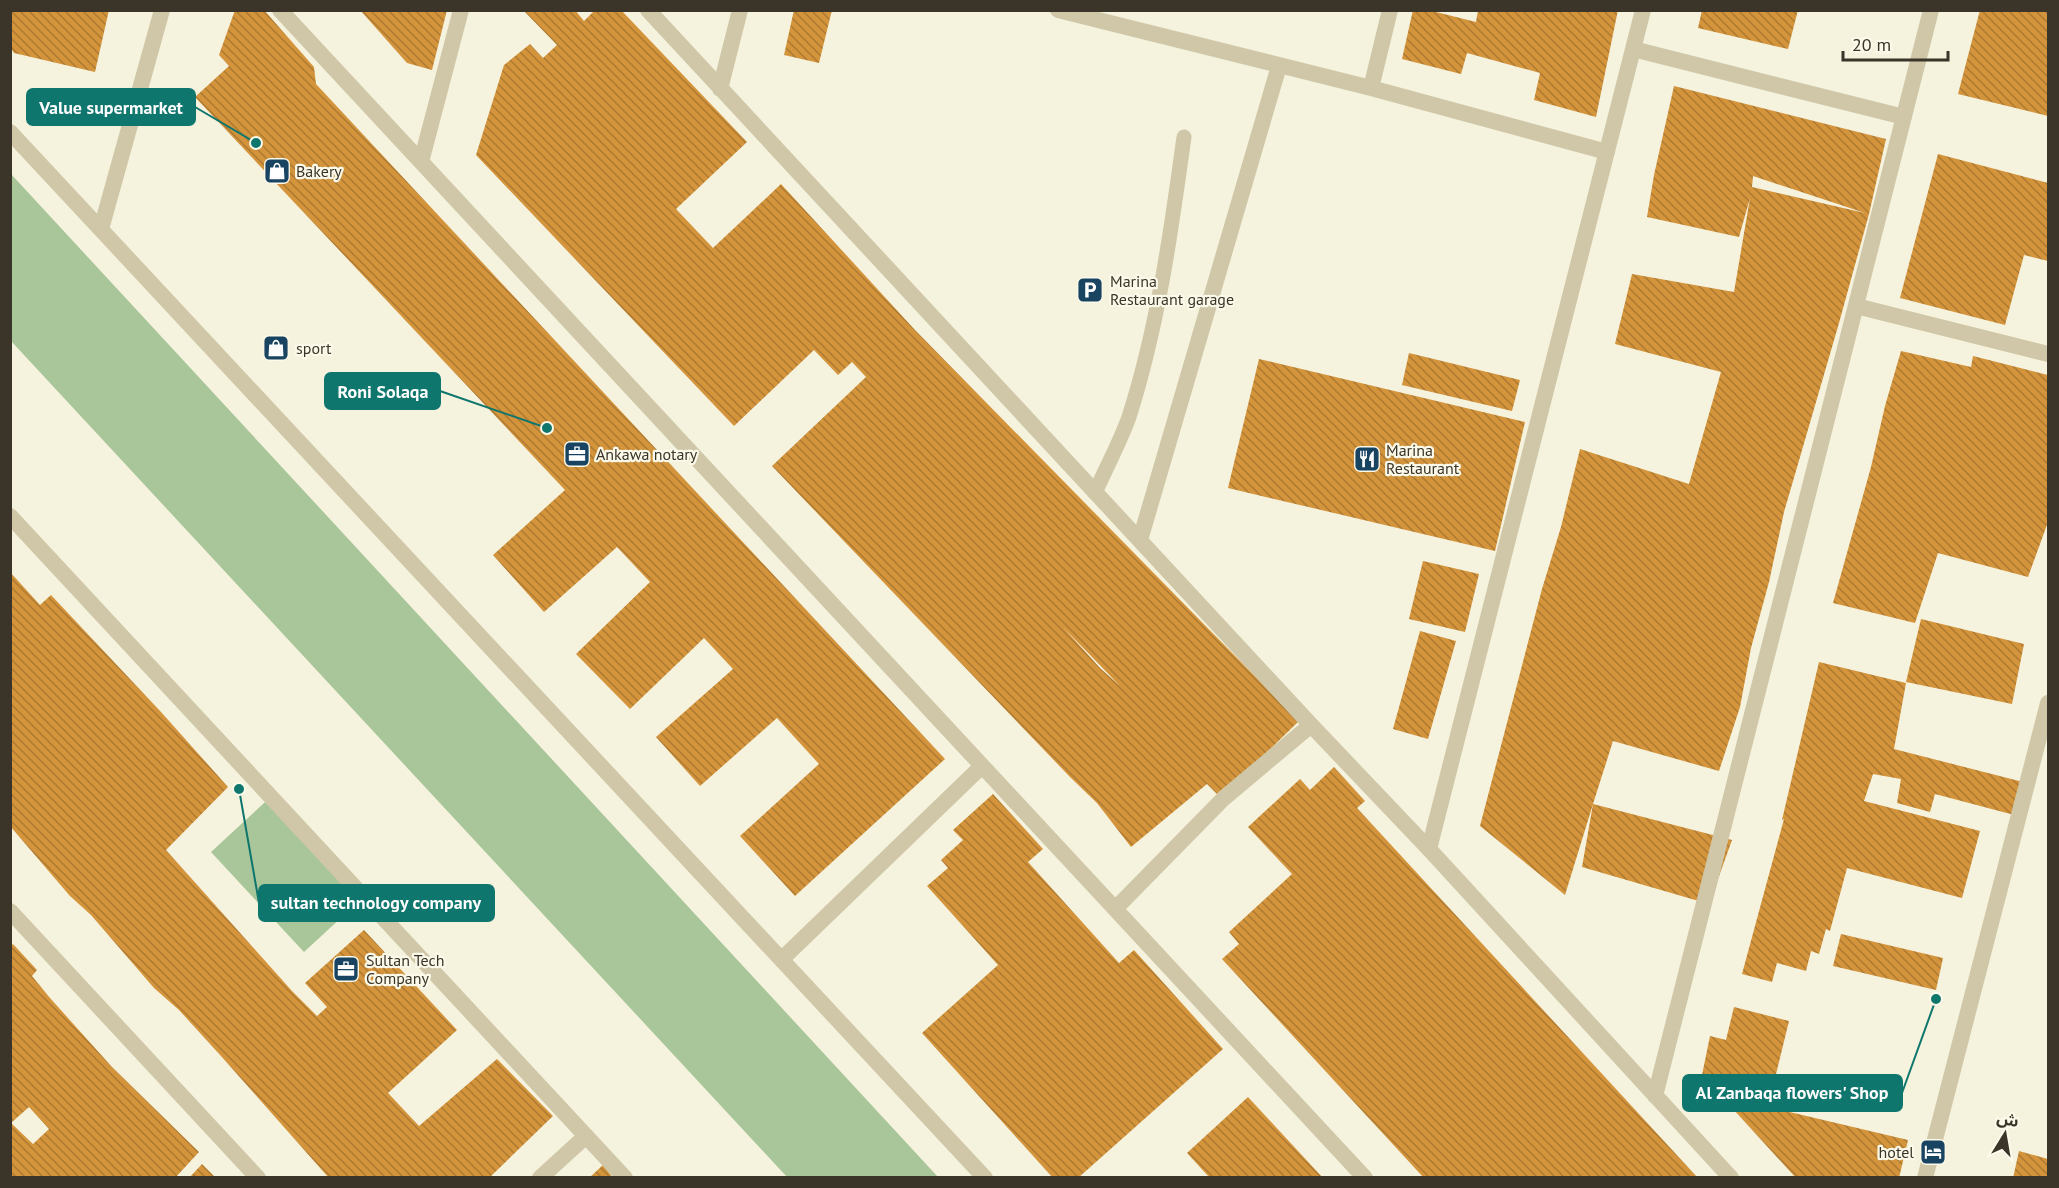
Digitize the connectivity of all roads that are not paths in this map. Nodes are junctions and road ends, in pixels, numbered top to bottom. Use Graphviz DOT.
graph roads {
  1 [pos="162,10"];
  2 [pos="280,10"];
  3 [pos="460,10"];
  4 [pos="648,10"];
  5 [pos="740,10"];
  6 [pos="1058,10"];
  7 [pos="1390,10"];
  8 [pos="1643,10"];
  9 [pos="1931,10"];
  10 [pos="1633,49"];
  11 [pos="1279,66"];
  12 [pos="720,88"];
  13 [pos="1371,88"];
  14 [pos="1904,117"];
  15 [pos="10,132"];
  16 [pos="1184,137"];
  17 [pos="1607,152"];
  18 [pos="421,162"];
  19 [pos="102,230"];
  20 [pos="1856,306"];
  21 [pos="2049,354"];
  22 [pos="1095,492"];
  23 [pos="10,516"];
  24 [pos="1140,540"];
  25 [pos="2049,703"];
  26 [pos="1311,725"];
  27 [pos="982,766"];
  28 [pos="1429,849"];
  29 [pos="1115,909"];
  30 [pos="10,911"];
  31 [pos="782,959"];
  32 [pos="1655,1096"];
  33 [pos="586,1136"];
  34 [pos="258,1178"];
  35 [pos="540,1178"];
  36 [pos="625,1178"];
  37 [pos="985,1178"];
  38 [pos="1365,1178"];
  39 [pos="1731,1178"];
  40 [pos="1925,1178"];
  1 -- 19 [label="street"];
  2 -- 18 [label="street"];
  3 -- 18 [label="street"];
  4 -- 12 [label="street"];
  5 -- 12 [label="street"];
  6 -- 11 [label="street"];
  7 -- 13 [label="street"];
  8 -- 10 [label="street"];
  9 -- 14 [label="street"];
  10 -- 14 [label="street"];
  10 -- 17 [label="street"];
  11 -- 13 [label="street"];
  11 -- 24 [label="street"];
  12 -- 22 [label="street"];
  13 -- 17 [label="street"];
  14 -- 20 [label="street"];
  15 -- 19 [label="street"];
  16 -- 22 [label="lane"];
  17 -- 28 [label="street"];
  18 -- 27 [label="street"];
  19 -- 31 [label="street"];
  20 -- 21 [label="street"];
  20 -- 32 [label="street"];
  22 -- 24 [label="street"];
  23 -- 33 [label="street"];
  24 -- 26 [label="street"];
  25 -- 40 [label="street"];
  26 -- 28 [label="street"];
  26 -- 29 [label="street"];
  27 -- 29 [label="street"];
  27 -- 31 [label="street"];
  28 -- 32 [label="street"];
  29 -- 38 [label="street"];
  30 -- 34 [label="street"];
  31 -- 37 [label="street"];
  32 -- 39 [label="street"];
  33 -- 35 [label="street"];
  33 -- 36 [label="street"];
}
